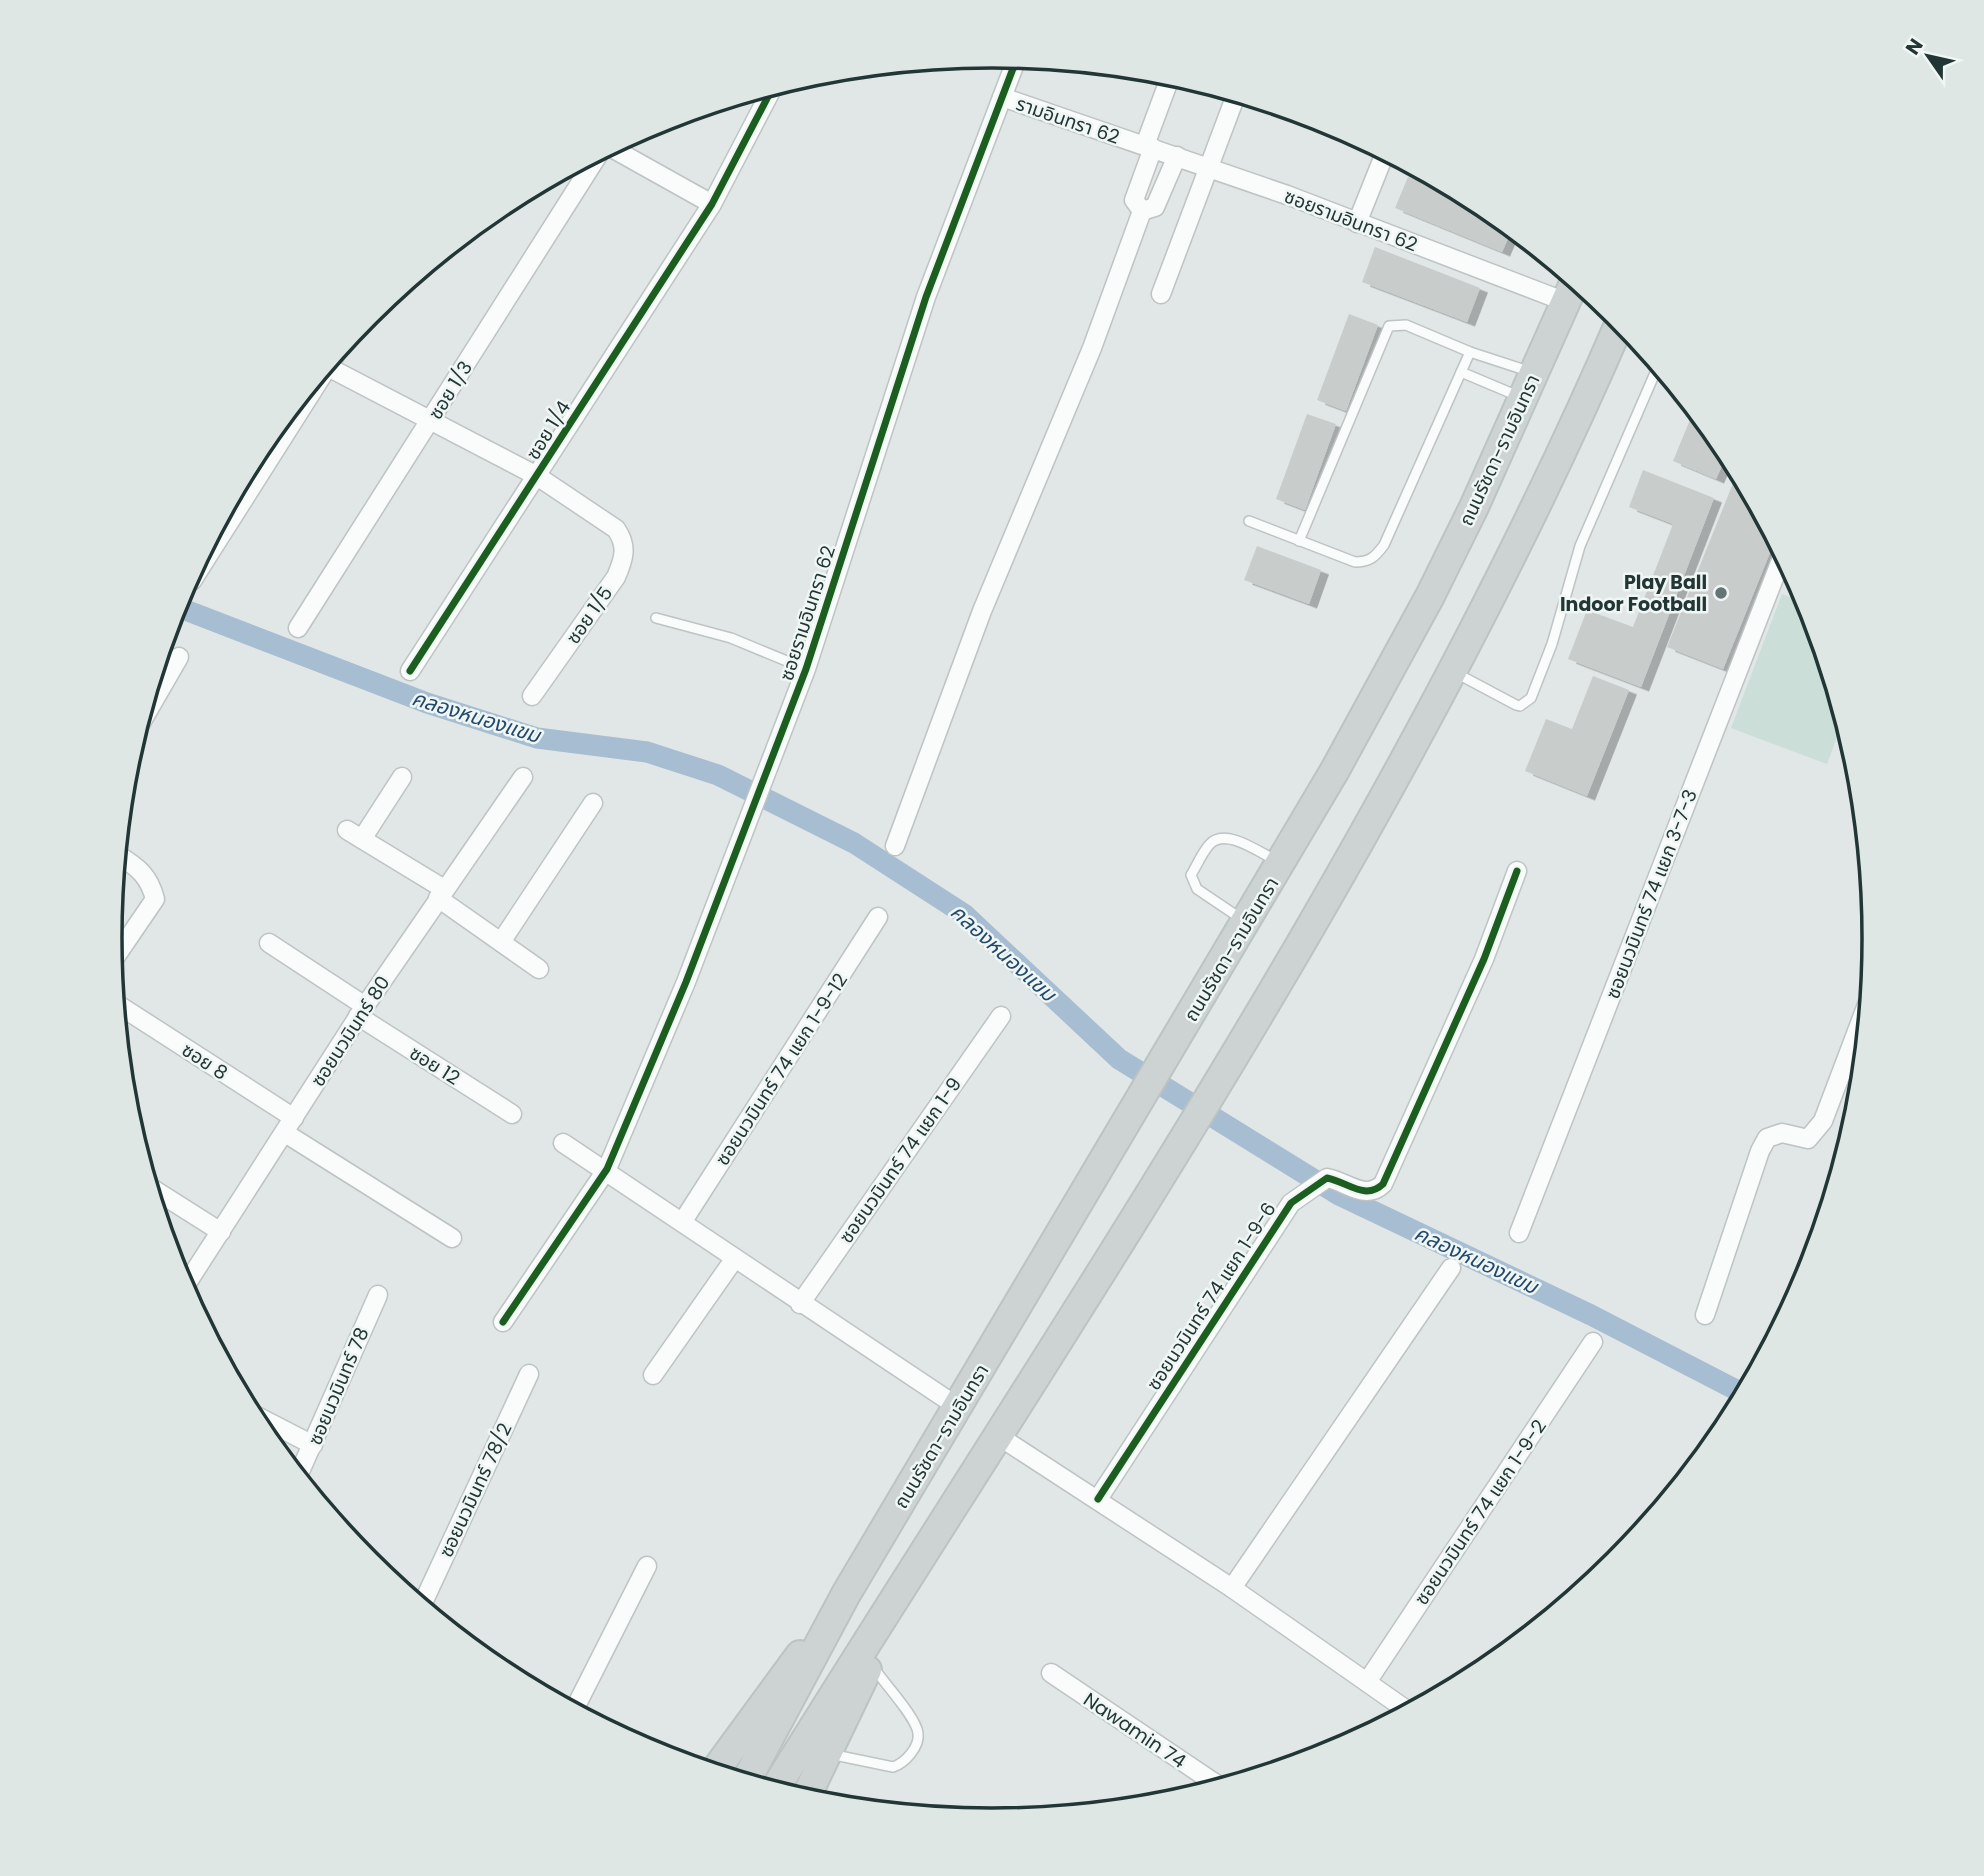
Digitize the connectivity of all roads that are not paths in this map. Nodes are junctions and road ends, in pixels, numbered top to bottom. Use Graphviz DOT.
graph roads {
  1 [pos="1013,69"];
  2 [pos="1167,86"];
  3 [pos="1002,97"];
  4 [pos="767,98"];
  5 [pos="1233,103"];
  6 [pos="1144,145"];
  7 [pos="619,152"];
  8 [pos="1177,156"];
  9 [pos="1382,161"];
  10 [pos="591,167"];
  11 [pos="1209,167"];
  12 [pos="712,204"];
  13 [pos="1142,211"];
  14 [pos="1357,223"];
  15 [pos="1571,292"];
  16 [pos="1161,294"];
  17 [pos="1616,332"];
  18 [pos="1470,352"];
  19 [pos="337,366"];
  20 [pos="1461,372"];
  21 [pos="1654,375"];
  22 [pos="1529,386"];
  23 [pos="431,420"];
  24 [pos="289,428"];
  25 [pos="537,477"];
  26 [pos="1249,522"];
  27 [pos="226,527"];
  28 [pos="1299,541"];
  29 [pos="1778,567"];
  30 [pos="656,618"];
  31 [pos="298,628"];
  32 [pos="179,657"];
  33 [pos="806,669"];
  34 [pos="410,671"];
  35 [pos="1452,671"];
  36 [pos="157,694"];
  37 [pos="532,696"];
  38 [pos="402,777"];
  39 [pos="523,777"];
  40 [pos="593,803"];
  41 [pos="895,846"];
  42 [pos="126,860"];
  43 [pos="1281,863"];
  44 [pos="1517,871"];
  45 [pos="441,893"];
  46 [pos="878,918"];
  47 [pos="1247,922"];
  48 [pos="501,942"];
  49 [pos="269,943"];
  50 [pos="122,947"];
  51 [pos="540,969"];
  52 [pos="126,1010"];
  53 [pos="362,1011"];
  54 [pos="1000,1016"];
  55 [pos="1856,1034"];
  56 [pos="512,1114"];
  57 [pos="290,1126"];
  58 [pos="563,1143"];
  59 [pos="599,1165"];
  60 [pos="161,1194"];
  61 [pos="683,1221"];
  62 [pos="221,1232"];
  63 [pos="1519,1233"];
  64 [pos="452,1238"];
  65 [pos="735,1258"];
  66 [pos="1451,1268"];
  67 [pos="191,1278"];
  68 [pos="378,1295"];
  69 [pos="800,1304"];
  70 [pos="1705,1315"];
  71 [pos="503,1322"];
  72 [pos="1593,1342"];
  73 [pos="529,1374"];
  74 [pos="653,1374"];
  75 [pos="958,1407"];
  76 [pos="270,1423"];
  77 [pos="997,1435"];
  78 [pos="313,1445"];
  79 [pos="302,1467"];
  80 [pos="1098,1499"];
  81 [pos="647,1566"];
  82 [pos="908,1574"];
  83 [pos="1232,1588"];
  84 [pos="846,1594"];
  85 [pos="426,1597"];
  86 [pos="870,1663"];
  87 [pos="1051,1673"];
  88 [pos="1367,1682"];
  89 [pos="578,1702"];
  90 [pos="1400,1705"];
  91 [pos="828,1754"];
  92 [pos="721,1765"];
  93 [pos="750,1773"];
  94 [pos="1210,1780"];
  95 [pos="780,1781"];
  96 [pos="811,1788"];
  1 -- 3 [label="street, ซอยรามอินทรา 62"];
  2 -- 6 [label="street"];
  3 -- 6 [label="street, รามอินทรา 62"];
  3 -- 33 [label="street, ซอยรามอินทรา 62"];
  4 -- 12 [label="street, ซอย 1/4"];
  5 -- 11 [label="street"];
  6 -- 8 [label="street, ซอยรามอินทรา 62"];
  6 -- 13 [label="street"];
  7 -- 12 [label="street"];
  8 -- 11 [label="street, ซอยรามอินทรา 62"];
  8 -- 13 [label="street"];
  9 -- 14 [label="street"];
  10 -- 23 [label="street, ซอย 1/3"];
  11 -- 14 [label="street, ซอยรามอินทรา 62"];
  11 -- 16 [label="street"];
  12 -- 25 [label="street, ซอย 1/4"];
  13 -- 41 [label="street"];
  14 -- 15 [label="street, ซอยรามอินทรา 62"];
  15 -- 22 [label="main road, ถนนรัชดา-รามอินทรา"];
  17 -- 35 [label="main road"];
  18 -- 20 [label="lane"];
  18 -- 22 [label="lane"];
  18 -- 28 [label="lane"];
  19 -- 23 [label="street"];
  20 -- 22 [label="lane"];
  20 -- 28 [label="lane"];
  21 -- 35 [label="lane"];
  22 -- 43 [label="main road, ถนนรัชดา-รามอินทรา"];
  23 -- 25 [label="street"];
  23 -- 31 [label="street, ซอย 1/3"];
  24 -- 27 [label="street"];
  25 -- 34 [label="street, ซอย 1/4"];
  25 -- 37 [label="street, ซอย 1/5"];
  26 -- 28 [label="lane"];
  29 -- 63 [label="street, ซอยนวมินทร์ 74 แยก 3-7-3"];
  30 -- 33 [label="lane"];
  32 -- 36 [label="street"];
  33 -- 59 [label="street, ซอยรามอินทรา 62"];
  35 -- 77 [label="main road"];
  38 -- 45 [label="street"];
  39 -- 45 [label="street, ซอยนวมินทร์ 80"];
  40 -- 48 [label="street"];
  42 -- 50 [label="street"];
  43 -- 47 [label="main road, ถนนรัชดา-รามอินทรา"];
  43 -- 47 [label="lane"];
  44 -- 80 [label="street, ซอยนวมินทร์ 74 แยก 1-9-6"];
  45 -- 48 [label="street"];
  45 -- 53 [label="street, ซอยนวมินทร์ 80"];
  46 -- 61 [label="street, ซอยนวมินทร์ 74 แยก 1-9-12"];
  47 -- 75 [label="main road, ถนนรัชดา-รามอินทรา"];
  48 -- 51 [label="street"];
  49 -- 53 [label="street, ซอย 12"];
  52 -- 57 [label="street, ซอย 8"];
  53 -- 56 [label="street, ซอย 12"];
  53 -- 57 [label="street, ซอยนวมินทร์ 80"];
  54 -- 69 [label="street, ซอยนวมินทร์ 74 แยก 1-9"];
  55 -- 70 [label="street"];
  57 -- 62 [label="street, ซอยนวมินทร์ 80"];
  57 -- 64 [label="street, ซอย 8"];
  58 -- 59 [label="street"];
  59 -- 61 [label="street"];
  59 -- 71 [label="street, ซอยรามอินทรา 62"];
  60 -- 62 [label="street"];
  61 -- 65 [label="street"];
  62 -- 67 [label="street, ซอยนวมินทร์ 80"];
  65 -- 69 [label="street"];
  65 -- 74 [label="street"];
  66 -- 83 [label="street"];
  68 -- 78 [label="street, ซอยนวมินทร์ 78"];
  69 -- 75 [label="street"];
  72 -- 88 [label="street, ซอยนวมินทร์ 74 แยก 1-9-2"];
  73 -- 85 [label="street, ซอยนวมินทร์ 78/2"];
  75 -- 84 [label="main road, ถนนรัชดา-รามอินทรา"];
  76 -- 78 [label="street"];
  77 -- 80 [label="street"];
  77 -- 82 [label="main road"];
  78 -- 79 [label="street, ซอยนวมินทร์ 78"];
  80 -- 83 [label="street"];
  81 -- 89 [label="street"];
  82 -- 86 [label="main road"];
  82 -- 95 [label="main road"];
  83 -- 88 [label="street"];
  84 -- 92 [label="main road, ถนนรัชดา-รามอินทรา"];
  84 -- 93 [label="main road, ถนนรัชดา-รามอินทรา"];
  86 -- 91 [label="main road"];
  86 -- 91 [label="lane"];
  87 -- 94 [label="street, Nawamin 74"];
  88 -- 90 [label="street"];
  91 -- 96 [label="main road"];
}
